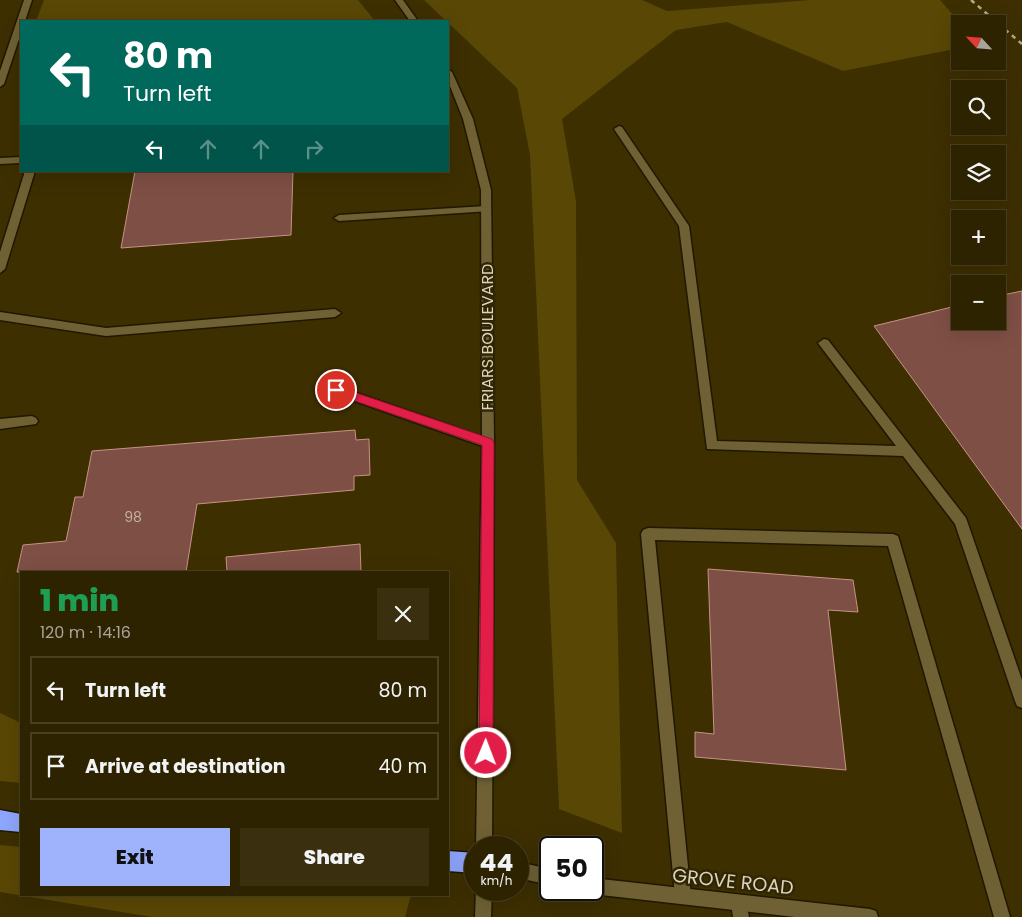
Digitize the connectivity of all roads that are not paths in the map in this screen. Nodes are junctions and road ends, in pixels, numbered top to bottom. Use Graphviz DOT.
graph roads {
  1 [pos="28,0"];
  2 [pos="400,0"];
  3 [pos="21,20"];
  4 [pos="413,20"];
  5 [pos="20,24"];
  6 [pos="449,74"];
  7 [pos="0,84"];
  8 [pos="619,129"];
  9 [pos="20,160"];
  10 [pos="0,162"];
  11 [pos="30,172"];
  12 [pos="486,209"];
  13 [pos="339,218"];
  14 [pos="0,269"];
  15 [pos="334,313"];
  16 [pos="0,316"];
  17 [pos="824,343"];
  18 [pos="336,390"];
  19 [pos="32,421"];
  20 [pos="0,424"];
  21 [pos="488,443"];
  22 [pos="905,451"];
  23 [pos="1022,701"];
  24 [pos="0,820"];
  25 [pos="20,823"];
  26 [pos="484,836"];
  27 [pos="449,861"];
  28 [pos="464,862"];
  29 [pos="604,887"];
  30 [pos="683,896"];
  31 [pos="484,901"];
  32 [pos="740,910"];
  33 [pos="483,917"];
  34 [pos="870,917"];
  35 [pos="1002,917"];
  1 -- 3 [label="main road"];
  2 -- 4 [label="main road"];
  5 -- 7 [label="main road"];
  6 -- 12 [label="main road, FRIARS BOULEVARD"];
  8 -- 22 [label="main road"];
  9 -- 10 [label="main road"];
  11 -- 14 [label="main road"];
  12 -- 13 [label="main road"];
  12 -- 21 [label="main road, FRIARS BOULEVARD"];
  15 -- 16 [label="main road"];
  17 -- 22 [label="main road"];
  18 -- 21 [label="main road"];
  19 -- 20 [label="main road"];
  21 -- 26 [label="main road, FRIARS BOULEVARD"];
  22 -- 23 [label="main road"];
  24 -- 25 [label="highway"];
  27 -- 28 [label="highway"];
  29 -- 30 [label="main road, GROVE ROAD"];
  30 -- 32 [label="main road, GROVE ROAD"];
  30 -- 35 [label="main road"];
  31 -- 33 [label="main road"];
  32 -- 34 [label="main road, GROVE ROAD"];
}
